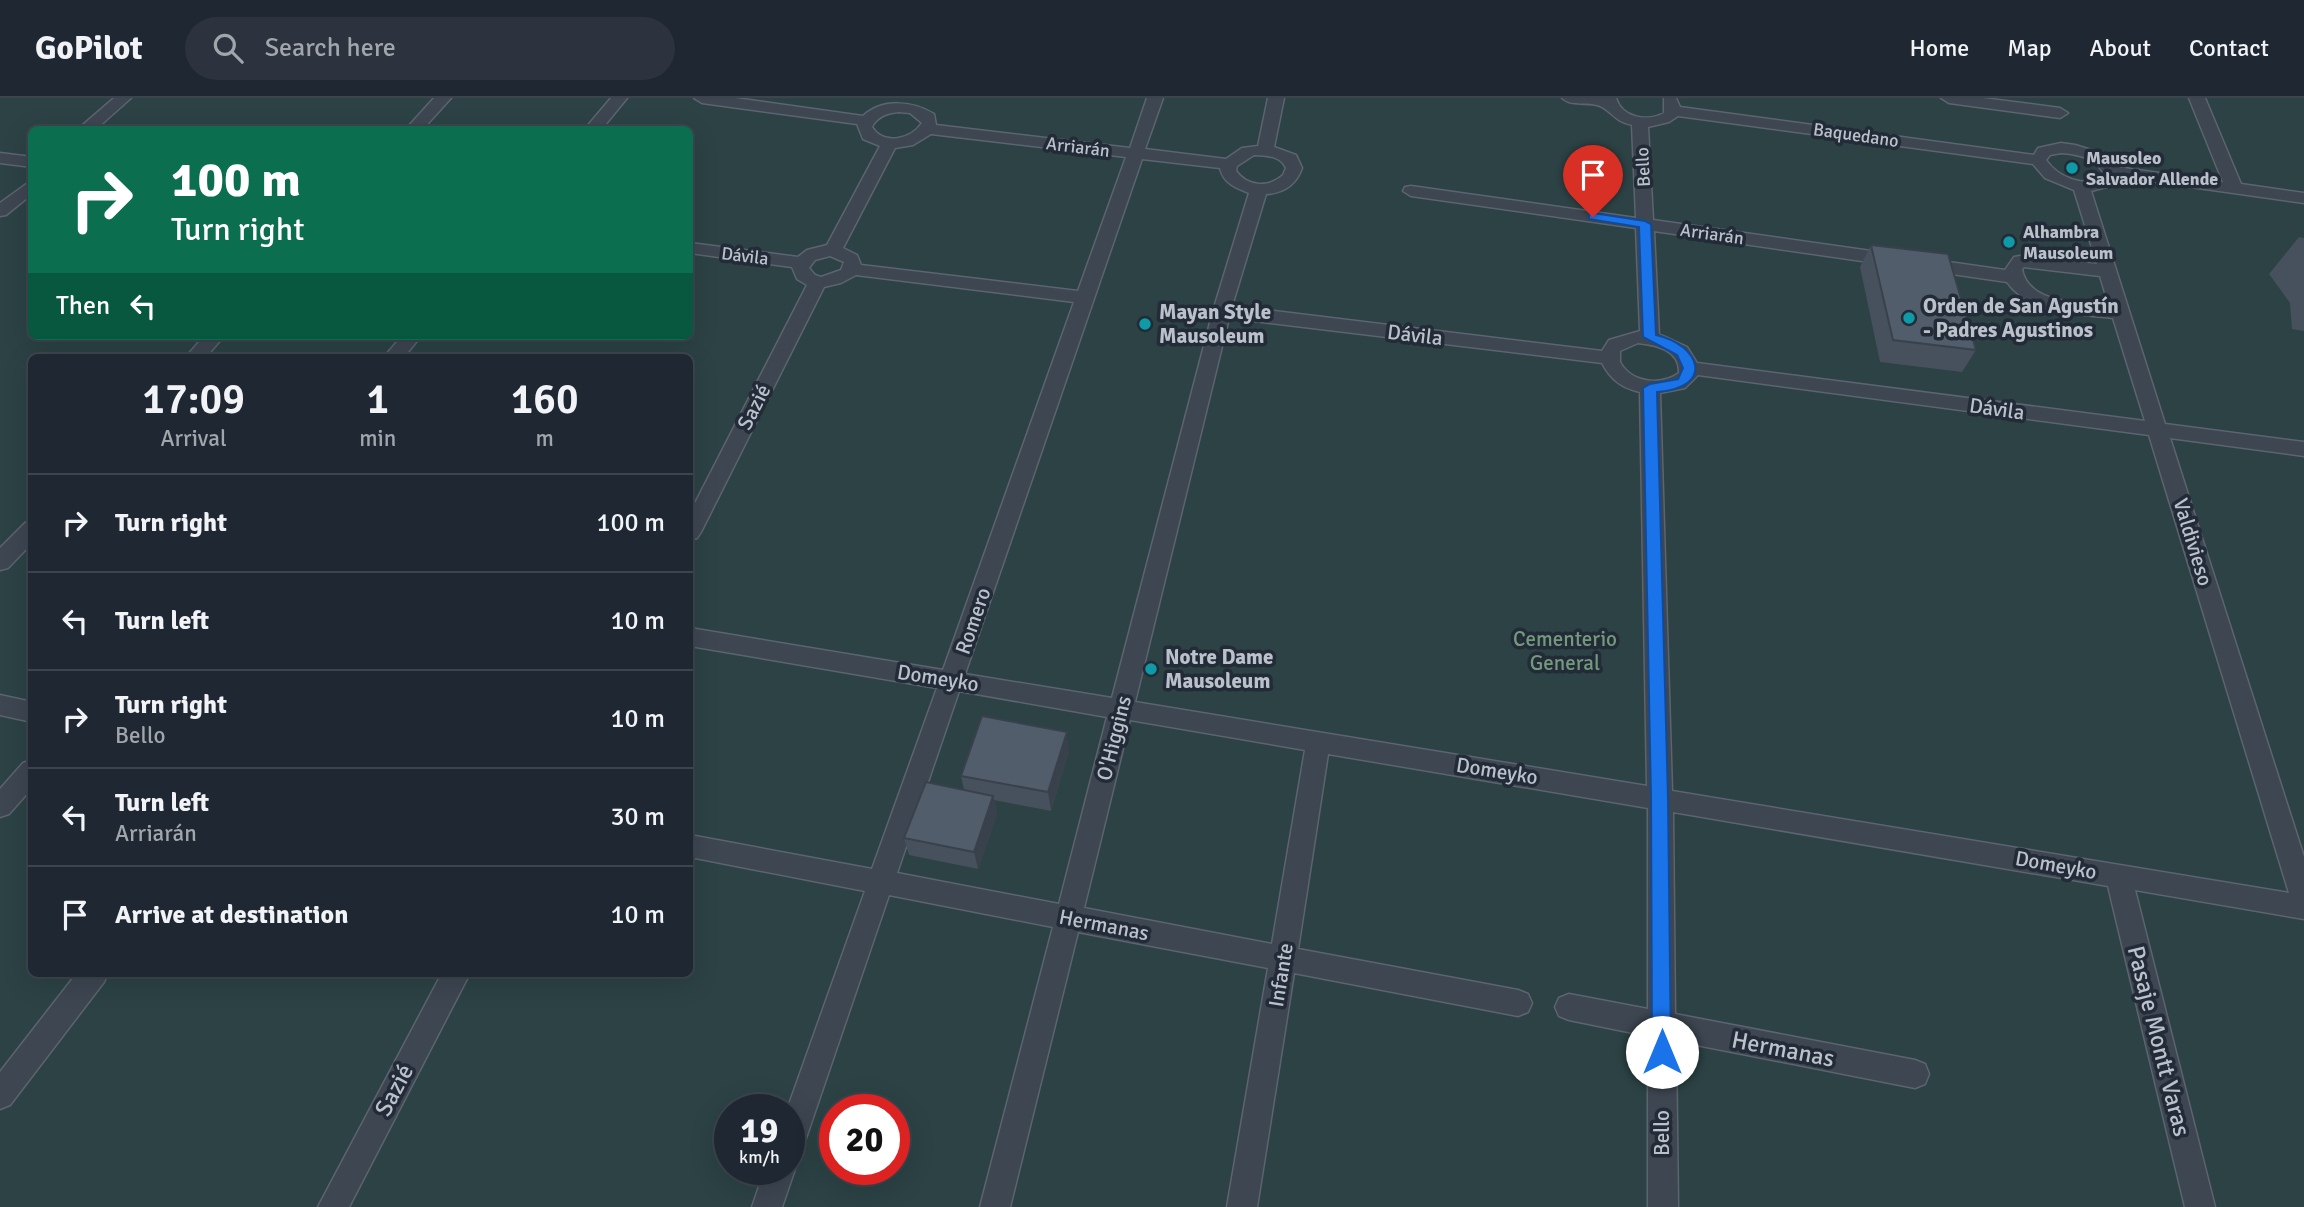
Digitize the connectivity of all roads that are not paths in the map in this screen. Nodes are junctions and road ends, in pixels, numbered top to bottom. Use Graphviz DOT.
graph roads {
  1 [pos="123,98"];
  2 [pos="443,98"];
  3 [pos="619,98"];
  4 [pos="702,98"];
  5 [pos="1155,98"];
  6 [pos="1276,98"];
  7 [pos="1570,98"];
  8 [pos="1949,98"];
  9 [pos="2197,98"];
  10 [pos="1608,100"];
  11 [pos="908,103"];
  12 [pos="1670,105"];
  13 [pos="866,121"];
  14 [pos="1640,122"];
  15 [pos="2064,124"];
  16 [pos="90,126"];
  17 [pos="417,126"];
  18 [pos="595,126"];
  19 [pos="928,129"];
  20 [pos="890,143"];
  21 [pos="1265,150"];
  22 [pos="1136,154"];
  23 [pos="0,158"];
  24 [pos="2038,160"];
  25 [pos="28,162"];
  26 [pos="1228,164"];
  27 [pos="2112,171"];
  28 [pos="2081,186"];
  29 [pos="28,187"];
  30 [pos="2234,188"];
  31 [pos="1259,189"];
  32 [pos="1411,191"];
  33 [pos="2304,198"];
  34 [pos="0,211"];
  35 [pos="1645,224"];
  36 [pos="693,248"];
  37 [pos="833,250"];
  38 [pos="801,263"];
  39 [pos="851,269"];
  40 [pos="2108,271"];
  41 [pos="2012,277"];
  42 [pos="818,282"];
  43 [pos="1086,298"];
  44 [pos="1222,311"];
  45 [pos="2121,313"];
  46 [pos="1650,337"];
  47 [pos="211,340"];
  48 [pos="408,340"];
  49 [pos="198,354"];
  50 [pos="396,354"];
  51 [pos="1609,358"];
  52 [pos="1690,368"];
  53 [pos="1650,388"];
  54 [pos="2158,430"];
  55 [pos="2304,449"];
  56 [pos="693,526"];
  57 [pos="28,533"];
  58 [pos="0,562"];
  59 [pos="693,637"];
  60 [pos="953,680"];
  61 [pos="0,705"];
  62 [pos="1121,709"];
  63 [pos="28,711"];
  64 [pos="1318,742"];
  65 [pos="28,774"];
  66 [pos="1660,798"];
  67 [pos="0,806"];
  68 [pos="693,847"];
  69 [pos="2119,876"];
  70 [pos="882,882"];
  71 [pos="2304,898"];
  72 [pos="2304,907"];
  73 [pos="1068,918"];
  74 [pos="1284,958"];
  75 [pos="91,977"];
  76 [pos="454,977"];
  77 [pos="1518,1003"];
  78 [pos="1569,1007"];
  79 [pos="1661,1027"];
  80 [pos="1915,1074"];
  81 [pos="0,1095"];
  82 [pos="805,1099"];
  83 [pos="775,1185"];
  84 [pos="333,1207"];
  85 [pos="767,1207"];
  86 [pos="995,1207"];
  87 [pos="1242,1207"];
  88 [pos="1663,1207"];
  89 [pos="2200,1207"];
  1 -- 16 [label="lane"];
  2 -- 17 [label="lane"];
  3 -- 18 [label="lane"];
  4 -- 13 [label="lane"];
  5 -- 22 [label="lane, Romero"];
  6 -- 21 [label="lane"];
  7 -- 10 [label="lane"];
  8 -- 15 [label="lane"];
  9 -- 30 [label="lane"];
  10 -- 14 [label="lane"];
  11 -- 13 [label="lane"];
  11 -- 19 [label="lane"];
  12 -- 14 [label="lane"];
  12 -- 24 [label="lane, Baquedano"];
  13 -- 20 [label="lane"];
  14 -- 35 [label="lane, Bello"];
  15 -- 24 [label="lane"];
  15 -- 27 [label="lane"];
  19 -- 20 [label="lane"];
  19 -- 22 [label="lane, Arriarán"];
  20 -- 37 [label="lane"];
  21 -- 26 [label="lane"];
  21 -- 31 [label="lane"];
  22 -- 26 [label="lane, Arriarán"];
  22 -- 43 [label="lane, Romero"];
  23 -- 25 [label="lane"];
  24 -- 28 [label="lane"];
  26 -- 31 [label="lane"];
  27 -- 28 [label="lane"];
  27 -- 30 [label="lane"];
  28 -- 40 [label="lane, Valdivieso"];
  29 -- 34 [label="lane"];
  30 -- 33 [label="lane"];
  31 -- 44 [label="lane, O'Higgins"];
  32 -- 35 [label="lane, Arriarán"];
  35 -- 41 [label="lane, Arriarán"];
  35 -- 46 [label="lane, Bello"];
  36 -- 38 [label="lane, Dávila"];
  37 -- 38 [label="lane"];
  37 -- 39 [label="lane"];
  38 -- 42 [label="lane"];
  39 -- 42 [label="lane"];
  39 -- 43 [label="lane"];
  40 -- 41 [label="lane"];
  40 -- 45 [label="lane, Valdivieso"];
  41 -- 45 [label="lane"];
  42 -- 56 [label="lane, Sazié"];
  43 -- 60 [label="lane, Romero"];
  44 -- 51 [label="lane, Dávila"];
  44 -- 62 [label="lane, O'Higgins"];
  45 -- 54 [label="lane, Valdivieso"];
  46 -- 51 [label="lane"];
  46 -- 52 [label="lane"];
  47 -- 49 [label="lane"];
  48 -- 50 [label="lane"];
  51 -- 53 [label="lane"];
  52 -- 53 [label="lane"];
  52 -- 54 [label="lane, Dávila"];
  53 -- 66 [label="lane, Bello"];
  54 -- 55 [label="lane, Dávila"];
  54 -- 71 [label="lane, Valdivieso"];
  57 -- 58 [label="lane"];
  59 -- 60 [label="lane, Domeyko"];
  60 -- 62 [label="lane, Domeyko"];
  60 -- 70 [label="lane, Romero"];
  61 -- 63 [label="lane"];
  62 -- 64 [label="lane, Domeyko"];
  62 -- 73 [label="lane, O'Higgins"];
  64 -- 66 [label="lane, Domeyko"];
  64 -- 74 [label="lane, Infante"];
  65 -- 67 [label="lane"];
  66 -- 69 [label="lane, Domeyko"];
  66 -- 79 [label="lane, Bello"];
  68 -- 70 [label="lane, Hermanas"];
  69 -- 72 [label="lane, Domeyko"];
  69 -- 89 [label="lane, Pasaje Montt Varas"];
  70 -- 73 [label="lane, Hermanas"];
  70 -- 82 [label="lane, Romero"];
  73 -- 74 [label="lane, Hermanas"];
  73 -- 86 [label="lane, O'Higgins"];
  74 -- 77 [label="lane, Hermanas"];
  74 -- 87 [label="lane, Infante"];
  75 -- 81 [label="lane"];
  76 -- 84 [label="lane, Sazié"];
  78 -- 79 [label="lane, Hermanas"];
  79 -- 80 [label="lane, Hermanas"];
  79 -- 88 [label="lane, Bello"];
  83 -- 85 [label="lane"];
}
